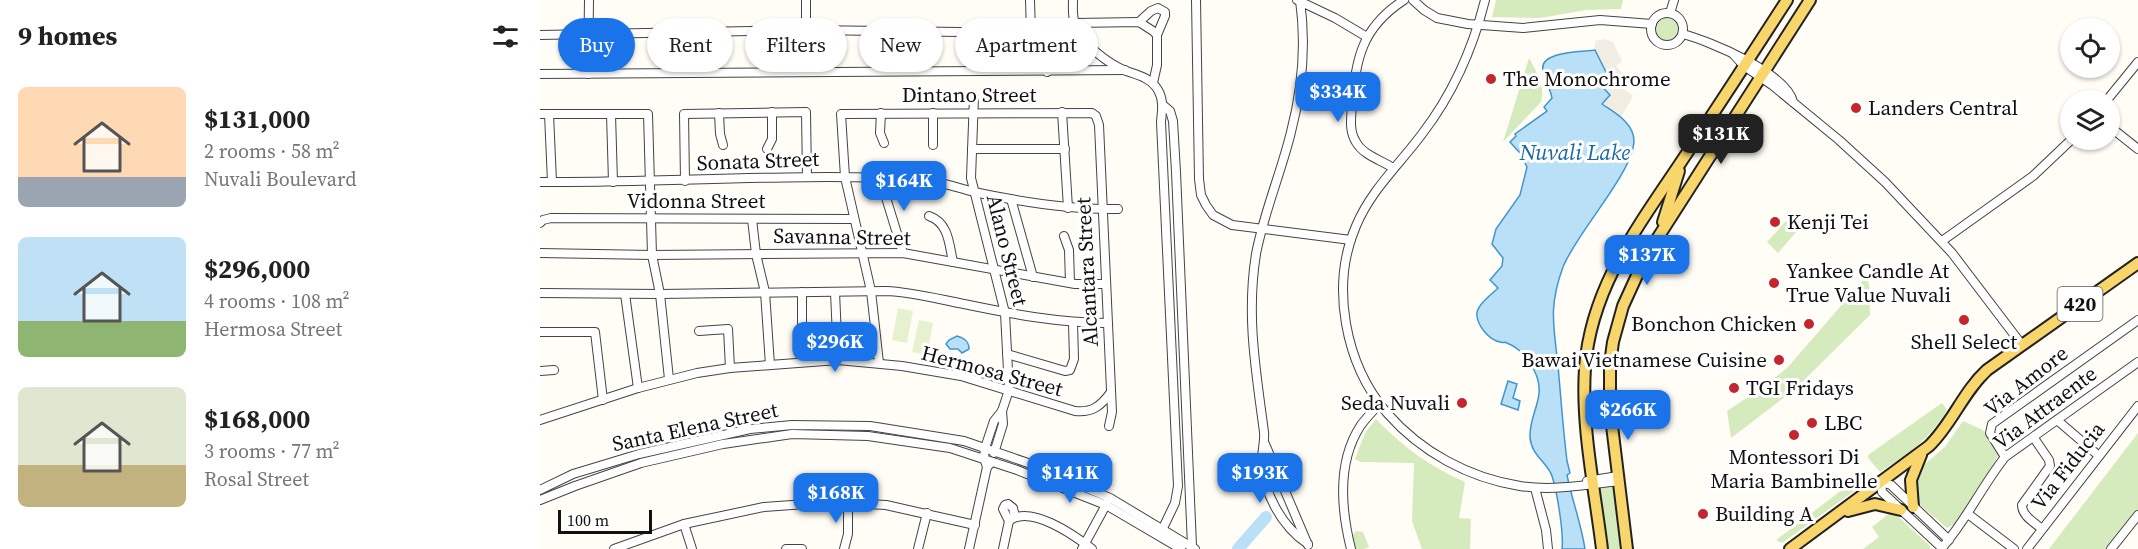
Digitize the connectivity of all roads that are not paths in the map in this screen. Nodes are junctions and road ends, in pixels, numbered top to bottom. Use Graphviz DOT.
graph roads {
  1 [pos="589,0"];
  2 [pos="806,0"];
  3 [pos="1030,0"];
  4 [pos="1073,0"];
  5 [pos="1196,0"];
  6 [pos="1404,0"];
  7 [pos="1413,0"];
  8 [pos="1485,0"];
  9 [pos="1674,0"];
  10 [pos="1787,0"];
  11 [pos="1810,0"];
  12 [pos="1299,1"];
  13 [pos="1670,13"];
  14 [pos="589,18"];
  15 [pos="807,18"];
  16 [pos="1031,18"];
  17 [pos="1075,18"];
  18 [pos="1139,22"];
  19 [pos="1098,23"];
  20 [pos="1479,24"];
  21 [pos="1652,24"];
  22 [pos="847,31"];
  23 [pos="745,32"];
  24 [pos="955,32"];
  25 [pos="1683,34"];
  26 [pos="540,35"];
  27 [pos="558,35"];
  28 [pos="635,35"];
  29 [pos="1157,35"];
  30 [pos="1367,38"];
  31 [pos="1098,52"];
  32 [pos="2138,62"];
  33 [pos="1746,63"];
  34 [pos="1125,70"];
  35 [pos="1098,71"];
  36 [pos="806,72"];
  37 [pos="847,72"];
  38 [pos="955,72"];
  39 [pos="540,74"];
  40 [pos="588,74"];
  41 [pos="1763,75"];
  42 [pos="1153,83"];
  43 [pos="2115,90"];
  44 [pos="974,97"];
  45 [pos="1163,105"];
  46 [pos="772,112"];
  47 [pos="1062,112"];
  48 [pos="719,113"];
  49 [pos="881,113"];
  50 [pos="933,113"];
  51 [pos="974,113"];
  52 [pos="540,114"];
  53 [pos="549,114"];
  54 [pos="611,114"];
  55 [pos="1096,116"];
  56 [pos="2120,135"];
  57 [pos="884,143"];
  58 [pos="933,145"];
  59 [pos="723,146"];
  60 [pos="767,148"];
  61 [pos="972,149"];
  62 [pos="1065,149"];
  63 [pos="2138,149"];
  64 [pos="2060,150"];
  65 [pos="1683,159"];
  66 [pos="1393,168"];
  67 [pos="807,177"];
  68 [pos="845,177"];
  69 [pos="880,178"];
  70 [pos="649,181"];
  71 [pos="686,181"];
  72 [pos="540,182"];
  73 [pos="552,182"];
  74 [pos="613,182"];
  75 [pos="975,192"];
  76 [pos="1011,199"];
  77 [pos="1068,208"];
  78 [pos="1102,209"];
  79 [pos="1118,209"];
  80 [pos="929,216"];
  81 [pos="651,219"];
  82 [pos="752,219"];
  83 [pos="854,219"];
  84 [pos="540,223"];
  85 [pos="1262,229"];
  86 [pos="1064,236"];
  87 [pos="1657,239"];
  88 [pos="1351,240"];
  89 [pos="1942,241"];
  90 [pos="540,253"];
  91 [pos="903,253"];
  92 [pos="756,254"];
  93 [pos="862,254"];
  94 [pos="652,255"];
  95 [pos="953,262"];
  96 [pos="2138,263"];
  97 [pos="995,269"];
  98 [pos="1033,277"];
  99 [pos="1070,283"];
  100 [pos="1106,284"];
  101 [pos="1168,290"];
  102 [pos="1180,290"];
  103 [pos="835,291"];
  104 [pos="871,291"];
  105 [pos="765,292"];
  106 [pos="802,292"];
  107 [pos="540,293"];
  108 [pos="626,294"];
  109 [pos="660,294"];
  110 [pos="1005,312"];
  111 [pos="2138,320"];
  112 [pos="1073,323"];
  113 [pos="1107,323"];
  114 [pos="699,331"];
  115 [pos="540,332"];
  116 [pos="2022,345"];
  117 [pos="1007,354"];
  118 [pos="838,360"];
  119 [pos="802,362"];
  120 [pos="2138,362"];
  121 [pos="879,363"];
  122 [pos="770,365"];
  123 [pos="730,368"];
  124 [pos="554,370"];
  125 [pos="540,371"];
  126 [pos="669,379"];
  127 [pos="638,388"];
  128 [pos="1009,390"];
  129 [pos="1111,392"];
  130 [pos="603,400"];
  131 [pos="1380,403"];
  132 [pos="2138,406"];
  133 [pos="1002,411"];
  134 [pos="540,420"];
  135 [pos="2057,420"];
  136 [pos="1109,426"];
  137 [pos="2034,438"];
  138 [pos="1265,444"];
  139 [pos="985,448"];
  140 [pos="995,451"];
  141 [pos="1923,451"];
  142 [pos="2099,456"];
  143 [pos="2006,457"];
  144 [pos="987,462"];
  145 [pos="1619,478"];
  146 [pos="1594,481"];
  147 [pos="1881,483"];
  148 [pos="1535,488"];
  149 [pos="540,490"];
  150 [pos="540,500"];
  151 [pos="1108,501"];
  152 [pos="848,503"];
  153 [pos="1913,507"];
  154 [pos="1901,510"];
  155 [pos="927,513"];
  156 [pos="1968,514"];
  157 [pos="1836,515"];
  158 [pos="2138,515"];
  159 [pos="684,524"];
  160 [pos="975,525"];
  161 [pos="1163,528"];
  162 [pos="2042,529"];
  163 [pos="1949,540"];
  164 [pos="1086,547"];
  165 [pos="1308,547"];
  166 [pos="1002,548"];
  167 [pos="1194,548"];
  168 [pos="1941,548"];
  169 [pos="614,549"];
  170 [pos="692,549"];
  171 [pos="786,549"];
  172 [pos="802,549"];
  173 [pos="844,549"];
  174 [pos="918,549"];
  175 [pos="969,549"];
  176 [pos="1181,549"];
  177 [pos="1351,549"];
  178 [pos="1548,549"];
  179 [pos="1602,549"];
  180 [pos="1627,549"];
  181 [pos="1790,549"];
  182 [pos="2014,549"];
  183 [pos="2027,549"];
  184 [pos="2111,549"];
  1 -- 14 [label="street"];
  2 -- 15 [label="street"];
  3 -- 16 [label="street"];
  4 -- 17 [label="street"];
  5 -- 85 [label="street"];
  6 -- 30 [label="street"];
  7 -- 20 [label="street"];
  8 -- 20 [label="street"];
  9 -- 13 [label="street"];
  10 -- 33 [label="main road"];
  11 -- 41 [label="main road"];
  12 -- 30 [label="street"];
  12 -- 85 [label="street"];
  13 -- 21 [label="street"];
  13 -- 25 [label="street"];
  18 -- 19 [label="street"];
  18 -- 29 [label="street"];
  18 -- 29 [label="street"];
  20 -- 21 [label="street"];
  20 -- 66 [label="street"];
  21 -- 25 [label="street"];
  22 -- 24 [label="street"];
  23 -- 28 [label="street"];
  25 -- 33 [label="street"];
  26 -- 27 [label="street"];
  29 -- 42 [label="street"];
  30 -- 66 [label="street"];
  31 -- 34 [label="street"];
  32 -- 43 [label="street"];
  33 -- 41 [label="street"];
  33 -- 65 [label="main road"];
  34 -- 35 [label="street"];
  34 -- 42 [label="street"];
  36 -- 40 [label="street"];
  37 -- 38 [label="street"];
  39 -- 40 [label="street"];
  41 -- 87 [label="main road"];
  41 -- 89 [label="street"];
  42 -- 45 [label="street"];
  44 -- 51 [label="street, Alano Street"];
  45 -- 101 [label="street"];
  45 -- 102 [label="street"];
  46 -- 48 [label="street"];
  46 -- 60 [label="street"];
  46 -- 67 [label="street"];
  47 -- 51 [label="street, Dintano Street"];
  47 -- 55 [label="street, Dintano Street"];
  47 -- 62 [label="street"];
  48 -- 59 [label="street"];
  48 -- 71 [label="street"];
  49 -- 50 [label="street, Dintano Street"];
  49 -- 57 [label="street"];
  49 -- 68 [label="street, Dintano Street"];
  50 -- 51 [label="street, Dintano Street"];
  50 -- 58 [label="street"];
  51 -- 61 [label="street, Alano Street"];
  52 -- 53 [label="street"];
  53 -- 54 [label="street"];
  53 -- 73 [label="street"];
  54 -- 70 [label="street"];
  54 -- 74 [label="street"];
  55 -- 78 [label="street, Alcantara Street"];
  56 -- 63 [label="street"];
  61 -- 62 [label="street"];
  61 -- 75 [label="street, Alano Street"];
  62 -- 77 [label="street"];
  64 -- 89 [label="street"];
  65 -- 87 [label="main road"];
  65 -- 146 [label="main road"];
  66 -- 88 [label="street"];
  67 -- 68 [label="street, Sonata Street"];
  67 -- 71 [label="street, Sonata Street"];
  68 -- 69 [label="street, Sonata Street"];
  68 -- 83 [label="street"];
  69 -- 75 [label="street, Sonata Street"];
  69 -- 91 [label="street"];
  70 -- 71 [label="street, Sonata Street"];
  70 -- 74 [label="street, Sonata Street"];
  70 -- 81 [label="street"];
  72 -- 73 [label="street, Sonata Street"];
  73 -- 74 [label="street, Sonata Street"];
  75 -- 76 [label="street, Sonata Street"];
  75 -- 97 [label="street, Alano Street"];
  76 -- 77 [label="street, Sonata Street"];
  76 -- 98 [label="street"];
  77 -- 78 [label="street, Sonata Street"];
  78 -- 79 [label="street, Sonata Street"];
  78 -- 100 [label="street, Alcantara Street"];
  80 -- 95 [label="street"];
  81 -- 82 [label="street, Vidonna Street"];
  81 -- 84 [label="street, Vidonna Street"];
  81 -- 94 [label="street"];
  82 -- 83 [label="street, Vidonna Street"];
  82 -- 92 [label="street"];
  83 -- 93 [label="street"];
  85 -- 88 [label="street"];
  85 -- 138 [label="street"];
  86 -- 99 [label="street"];
  87 -- 145 [label="main road"];
  88 -- 131 [label="street"];
  89 -- 116 [label="street"];
  90 -- 94 [label="street, Savanna Street"];
  91 -- 93 [label="street, Savanna Street"];
  91 -- 95 [label="street, Savanna Street"];
  92 -- 93 [label="street, Savanna Street"];
  92 -- 94 [label="street, Savanna Street"];
  92 -- 105 [label="street"];
  93 -- 104 [label="street"];
  94 -- 109 [label="street"];
  95 -- 97 [label="street, Savanna Street"];
  96 -- 116 [label="main road, 420"];
  97 -- 98 [label="street, Savanna Street"];
  97 -- 110 [label="street, Alano Street"];
  98 -- 99 [label="street, Savanna Street"];
  99 -- 100 [label="street, Savanna Street"];
  100 -- 113 [label="street, Alcantara Street"];
  101 -- 102 [label="street"];
  101 -- 161 [label="street"];
  102 -- 167 [label="street"];
  103 -- 104 [label="street"];
  103 -- 106 [label="street"];
  103 -- 118 [label="street"];
  104 -- 110 [label="street"];
  104 -- 121 [label="street"];
  105 -- 106 [label="street"];
  105 -- 109 [label="street"];
  105 -- 122 [label="street"];
  106 -- 119 [label="street"];
  107 -- 108 [label="street"];
  108 -- 109 [label="street"];
  108 -- 127 [label="street"];
  109 -- 126 [label="street"];
  110 -- 112 [label="street"];
  110 -- 117 [label="street, Alano Street"];
  111 -- 143 [label="street, Via Amore"];
  112 -- 113 [label="street"];
  112 -- 117 [label="street"];
  113 -- 129 [label="street, Alcantara Street"];
  114 -- 123 [label="street"];
  115 -- 130 [label="street"];
  116 -- 141 [label="main road, 420"];
  117 -- 128 [label="street, Alano Street"];
  118 -- 119 [label="street, Hermosa Street"];
  118 -- 121 [label="street, Hermosa Street"];
  119 -- 122 [label="street, Hermosa Street"];
  120 -- 135 [label="street, Via Attraente"];
  121 -- 128 [label="street, Hermosa Street"];
  122 -- 123 [label="street, Hermosa Street"];
  123 -- 126 [label="street, Hermosa Street"];
  124 -- 125 [label="street"];
  126 -- 127 [label="street, Hermosa Street"];
  127 -- 130 [label="street, Hermosa Street"];
  128 -- 129 [label="street, Hermosa Street"];
  128 -- 133 [label="street, Alano Street"];
  129 -- 136 [label="street, Alcantara Street"];
  130 -- 134 [label="street, Hermosa Street"];
  131 -- 148 [label="street"];
  131 -- 177 [label="street"];
  132 -- 142 [label="street, Via Fiducia"];
  133 -- 139 [label="street"];
  133 -- 140 [label="street"];
  135 -- 137 [label="street, Via Attraente"];
  135 -- 142 [label="street"];
  137 -- 143 [label="street, Via Attraente"];
  137 -- 162 [label="street"];
  138 -- 165 [label="street"];
  138 -- 165 [label="street"];
  139 -- 140 [label="street, Santa Elena Street"];
  139 -- 144 [label="street"];
  139 -- 149 [label="street, Santa Elena Street"];
  140 -- 144 [label="street"];
  140 -- 151 [label="street, Santa Elena Street"];
  141 -- 147 [label="main road, 420"];
  141 -- 153 [label="main road"];
  142 -- 162 [label="street, Via Fiducia"];
  143 -- 156 [label="street, Via Attraente"];
  144 -- 150 [label="street, Santa Elena Street"];
  144 -- 151 [label="street, Santa Elena Street"];
  144 -- 160 [label="street"];
  145 -- 146 [label="street"];
  145 -- 180 [label="main road"];
  146 -- 148 [label="street"];
  146 -- 179 [label="main road"];
  147 -- 153 [label="street"];
  147 -- 154 [label="street"];
  147 -- 157 [label="main road, 420"];
  148 -- 178 [label="street"];
  151 -- 161 [label="street, Santa Elena Street"];
  151 -- 164 [label="street"];
  151 -- 176 [label="street, Santa Elena Street"];
  152 -- 155 [label="street"];
  152 -- 159 [label="street"];
  152 -- 173 [label="street"];
  153 -- 163 [label="street"];
  154 -- 157 [label="main road"];
  154 -- 168 [label="street"];
  155 -- 160 [label="street"];
  155 -- 174 [label="street"];
  156 -- 163 [label="street, Via Attraente"];
  156 -- 182 [label="street"];
  157 -- 181 [label="main road, 420"];
  158 -- 184 [label="street"];
  159 -- 169 [label="street"];
  159 -- 170 [label="street"];
  160 -- 175 [label="street"];
  161 -- 167 [label="street, Santa Elena Street"];
  162 -- 183 [label="street, Via Fiducia"];
  163 -- 168 [label="street, Via Attraente"];
  164 -- 166 [label="street"];
  171 -- 172 [label="street"];
}
